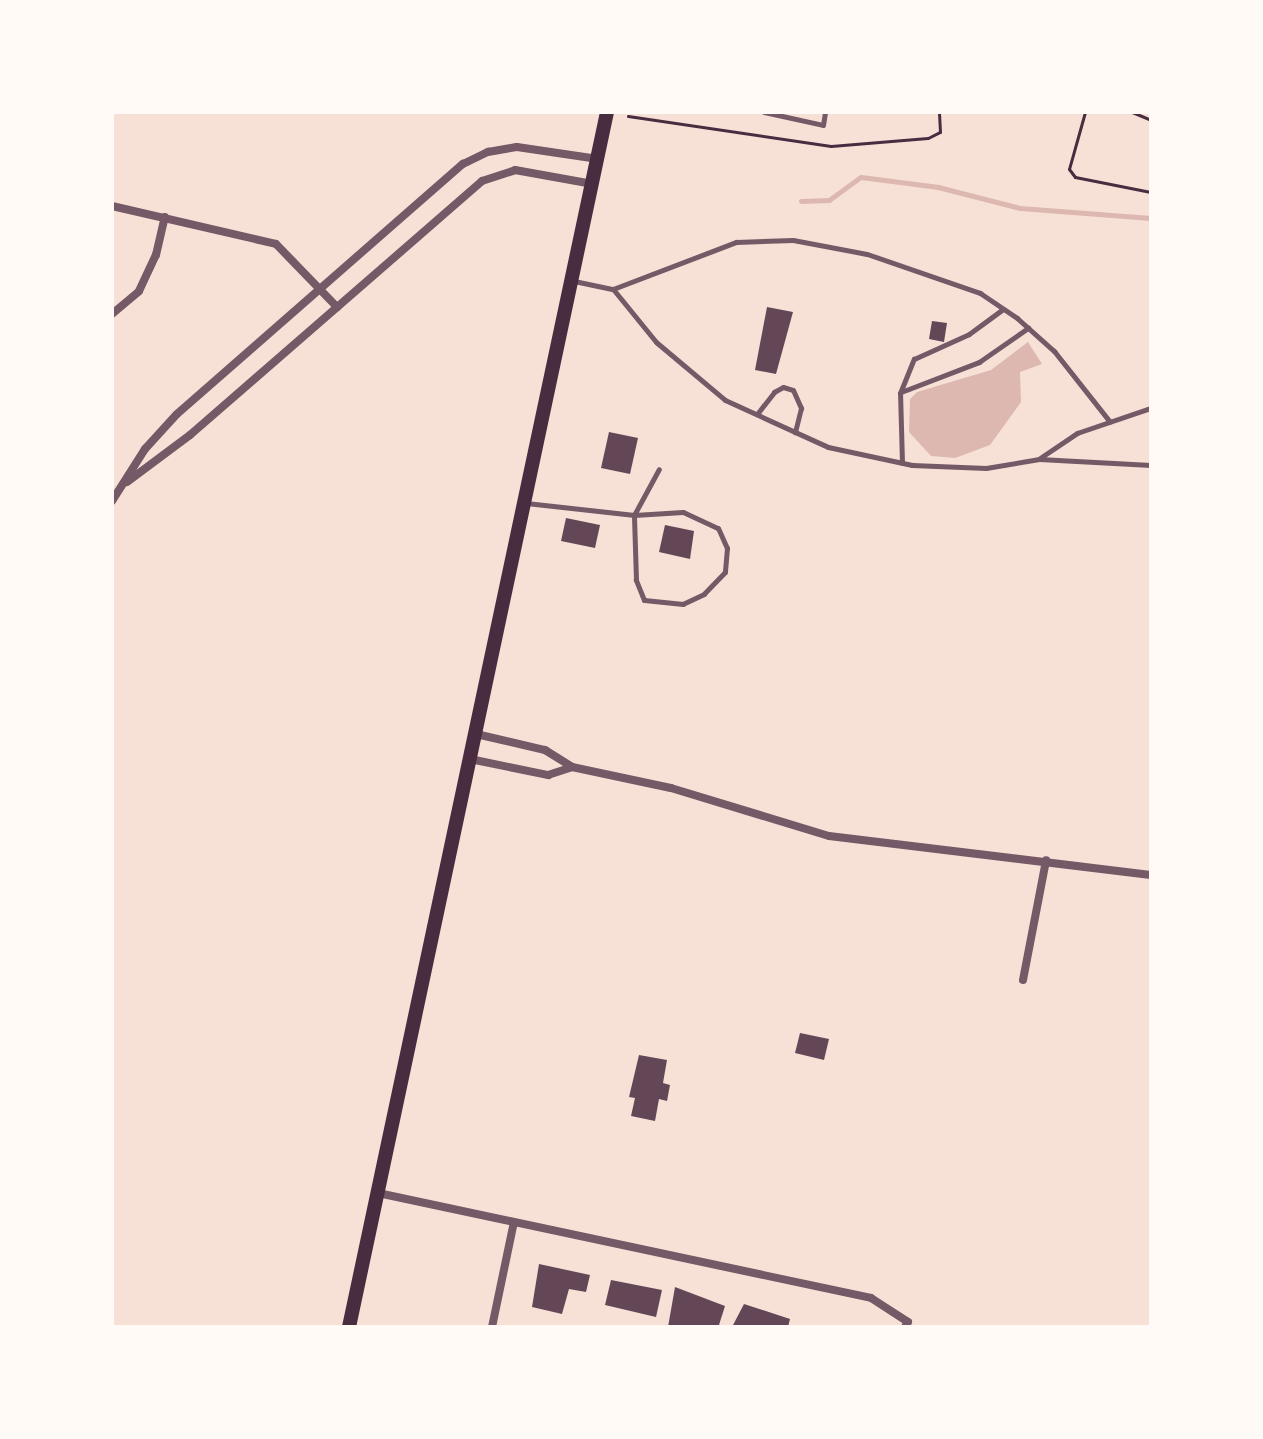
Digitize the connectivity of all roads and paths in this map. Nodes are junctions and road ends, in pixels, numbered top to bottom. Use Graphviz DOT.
graph roads {
  1 [pos="607,112"];
  2 [pos="764,112"];
  3 [pos="825,112"];
  4 [pos="939,112"];
  5 [pos="1085,112"];
  6 [pos="1132,112"];
  7 [pos="628,116"];
  8 [pos="1151,120"];
  9 [pos="598,159"];
  10 [pos="593,184"];
  11 [pos="1151,192"];
  12 [pos="112,206"];
  13 [pos="165,217"];
  14 [pos="573,281"];
  15 [pos="320,289"];
  16 [pos="613,289"];
  17 [pos="337,307"];
  18 [pos="1003,309"];
  19 [pos="112,314"];
  20 [pos="1028,328"];
  21 [pos="900,393"];
  22 [pos="1151,408"];
  23 [pos="757,414"];
  24 [pos="1110,422"];
  25 [pos="795,432"];
  26 [pos="1039,459"];
  27 [pos="902,463"];
  28 [pos="1151,465"];
  29 [pos="659,469"];
  30 [pos="123,484"];
  31 [pos="112,501"];
  32 [pos="525,503"];
  33 [pos="634,515"];
  34 [pos="476,734"];
  35 [pos="470,759"];
  36 [pos="572,767"];
  37 [pos="1046,860"];
  38 [pos="1151,875"];
  39 [pos="1023,980"];
  40 [pos="378,1193"];
  41 [pos="514,1222"];
  42 [pos="906,1324"];
  43 [pos="349,1327"];
  44 [pos="492,1327"];
  1 -- 9 [label="main road"];
  2 -- 3 [label="lane"];
  4 -- 7 [label="path"];
  5 -- 11 [label="path"];
  6 -- 8 [label="path"];
  9 -- 10 [label="main road"];
  9 -- 15 [label="street"];
  10 -- 14 [label="main road"];
  10 -- 17 [label="street"];
  12 -- 13 [label="street"];
  13 -- 15 [label="street"];
  13 -- 19 [label="street"];
  14 -- 16 [label="lane"];
  14 -- 32 [label="main road"];
  15 -- 17 [label="street"];
  15 -- 30 [label="street"];
  16 -- 18 [label="lane"];
  16 -- 23 [label="lane"];
  17 -- 30 [label="street"];
  18 -- 20 [label="lane"];
  18 -- 21 [label="lane"];
  20 -- 21 [label="lane"];
  20 -- 24 [label="lane"];
  21 -- 27 [label="lane"];
  22 -- 24 [label="lane"];
  23 -- 25 [label="lane"];
  23 -- 25 [label="lane"];
  24 -- 26 [label="lane"];
  25 -- 27 [label="lane"];
  26 -- 27 [label="lane"];
  26 -- 28 [label="lane"];
  29 -- 33 [label="lane"];
  30 -- 31 [label="street"];
  32 -- 33 [label="lane"];
  32 -- 34 [label="main road"];
  33 -- 33 [label="lane"];
  34 -- 35 [label="main road"];
  34 -- 36 [label="street"];
  35 -- 36 [label="street"];
  35 -- 40 [label="main road"];
  36 -- 37 [label="street"];
  37 -- 38 [label="street"];
  37 -- 39 [label="street"];
  40 -- 41 [label="street"];
  40 -- 43 [label="main road"];
  41 -- 42 [label="street"];
  41 -- 44 [label="street"];
}
